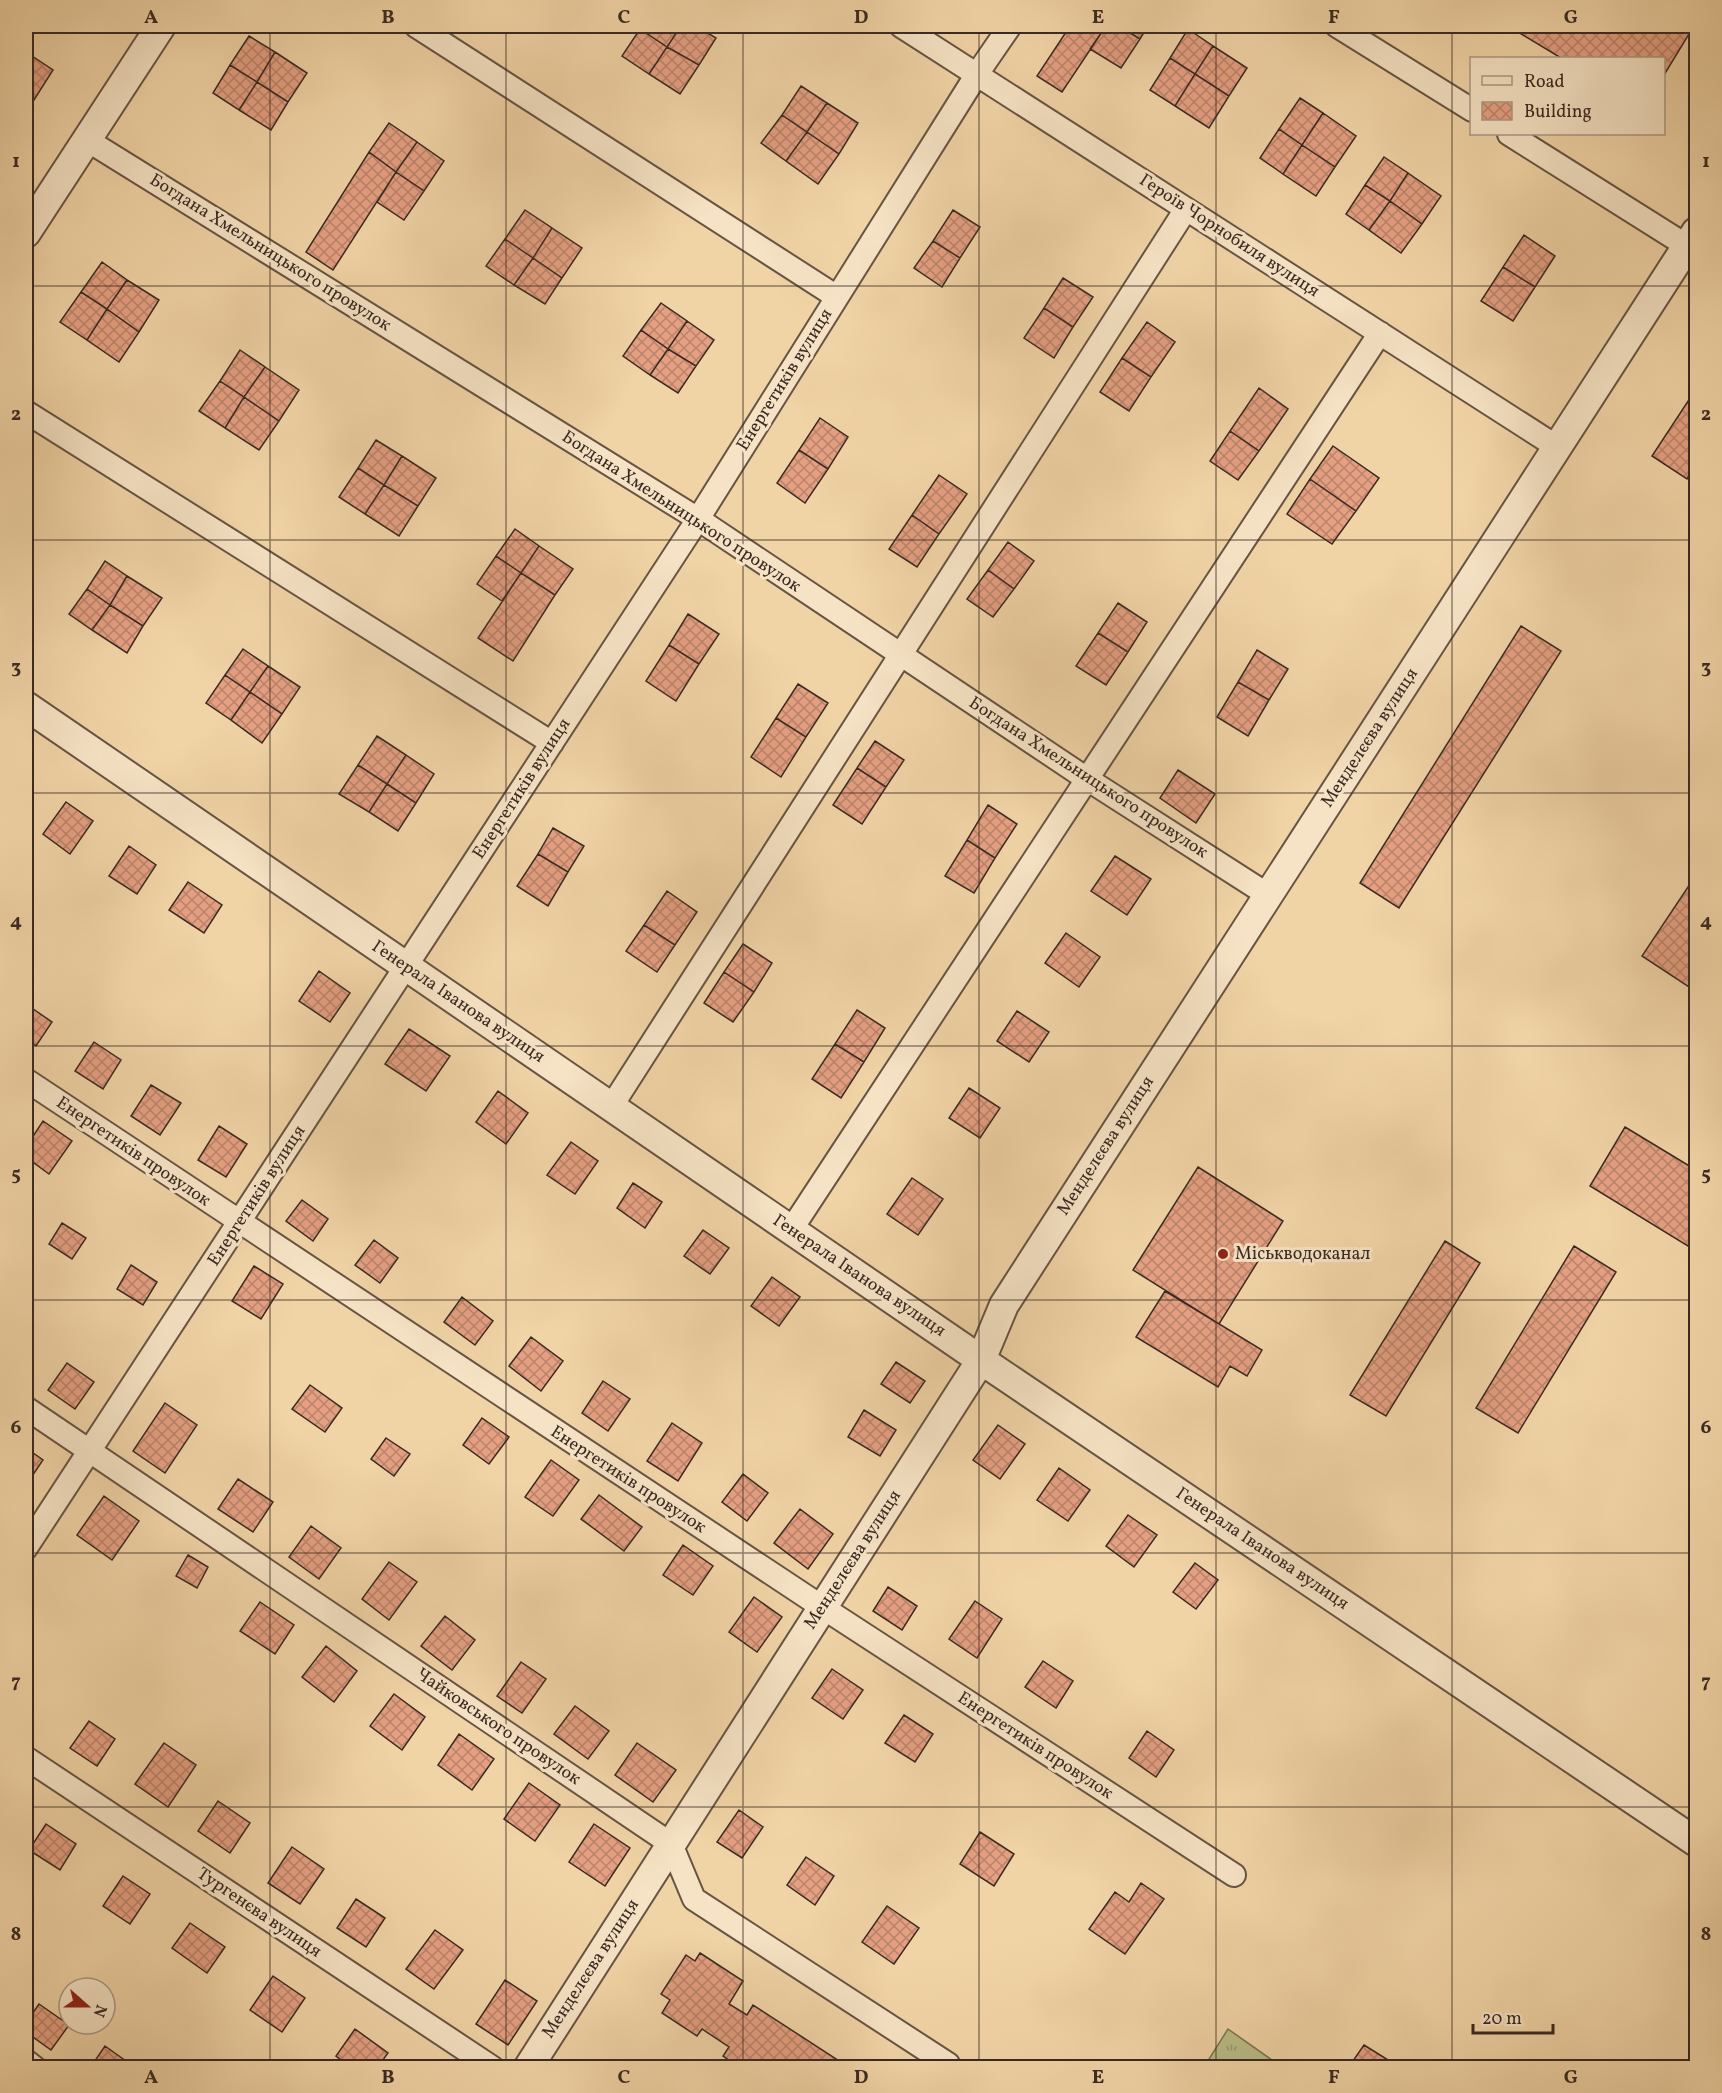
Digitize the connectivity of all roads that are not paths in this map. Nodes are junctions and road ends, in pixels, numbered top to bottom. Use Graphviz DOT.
graph roads {
  1 [pos="161,26"];
  2 [pos="416,26"];
  3 [pos="901,26"];
  4 [pos="1010,26"];
  5 [pos="1337,26"];
  6 [pos="977,74"];
  7 [pos="1470,109"];
  8 [pos="1511,135"];
  9 [pos="87,140"];
  10 [pos="1186,209"];
  11 [pos="26,233"];
  12 [pos="1692,239"];
  13 [pos="837,297"];
  14 [pos="1380,333"];
  15 [pos="26,412"];
  16 [pos="1557,447"];
  17 [pos="698,519"];
  18 [pos="901,656"];
  19 [pos="26,706"];
  20 [pos="552,743"];
  21 [pos="1087,779"];
  22 [pos="1269,895"];
  23 [pos="407,967"];
  24 [pos="26,1080"];
  25 [pos="611,1107"];
  26 [pos="239,1223"];
  27 [pos="791,1230"];
  28 [pos="981,1360"];
  29 [pos="26,1408"];
  30 [pos="89,1450"];
  31 [pos="26,1548"];
  32 [pos="822,1607"];
  33 [pos="26,1758"];
  34 [pos="1696,1842"];
  35 [pos="671,1844"];
  36 [pos="1234,1875"];
  37 [pos="26,2061"];
  38 [pos="948,2064"];
  39 [pos="35,2067"];
  40 [pos="493,2067"];
  41 [pos="528,2067"];
  1 -- 9 [label="street"];
  2 -- 13 [label="street"];
  3 -- 6 [label="street, Героїв Чорнобиля вулиця"];
  4 -- 6 [label="street, Енергетиків вулиця"];
  5 -- 7 [label="street"];
  6 -- 10 [label="street, Героїв Чорнобиля вулиця"];
  6 -- 13 [label="street, Енергетиків вулиця"];
  8 -- 12 [label="street"];
  9 -- 11 [label="street"];
  9 -- 17 [label="street, Богдана Хмельницького провулок"];
  10 -- 14 [label="street, Героїв Чорнобиля вулиця"];
  10 -- 18 [label="street"];
  12 -- 16 [label="street, Менделєєва вулиця"];
  13 -- 17 [label="street, Енергетиків вулиця"];
  14 -- 16 [label="street, Героїв Чорнобиля вулиця"];
  14 -- 21 [label="street"];
  15 -- 20 [label="street"];
  16 -- 22 [label="street, Менделєєва вулиця"];
  17 -- 18 [label="street, Богдана Хмельницького провулок"];
  17 -- 20 [label="street, Енергетиків вулиця"];
  18 -- 21 [label="street, Богдана Хмельницького провулок"];
  18 -- 25 [label="street"];
  19 -- 23 [label="street, Генерала Іванова вулиця"];
  20 -- 23 [label="street, Енергетиків вулиця"];
  21 -- 22 [label="street, Богдана Хмельницького провулок"];
  21 -- 27 [label="street"];
  22 -- 28 [label="street, Менделєєва вулиця"];
  23 -- 25 [label="street, Генерала Іванова вулиця"];
  23 -- 26 [label="street, Енергетиків вулиця"];
  24 -- 26 [label="street, Енергетиків провулок"];
  25 -- 27 [label="street, Генерала Іванова вулиця"];
  26 -- 30 [label="street, Енергетиків вулиця"];
  26 -- 32 [label="street, Енергетиків провулок"];
  27 -- 28 [label="street, Генерала Іванова вулиця"];
  28 -- 32 [label="street, Менделєєва вулиця"];
  28 -- 34 [label="street, Генерала Іванова вулиця"];
  29 -- 30 [label="street, Чайковського провулок"];
  30 -- 31 [label="street, Енергетиків вулиця"];
  30 -- 35 [label="street, Чайковського провулок"];
  32 -- 35 [label="street, Менделєєва вулиця"];
  32 -- 36 [label="street, Енергетиків провулок"];
  33 -- 40 [label="street, Тургенєва вулиця"];
  35 -- 38 [label="street"];
  35 -- 41 [label="street, Менделєєва вулиця"];
  37 -- 39 [label="street"];
}
